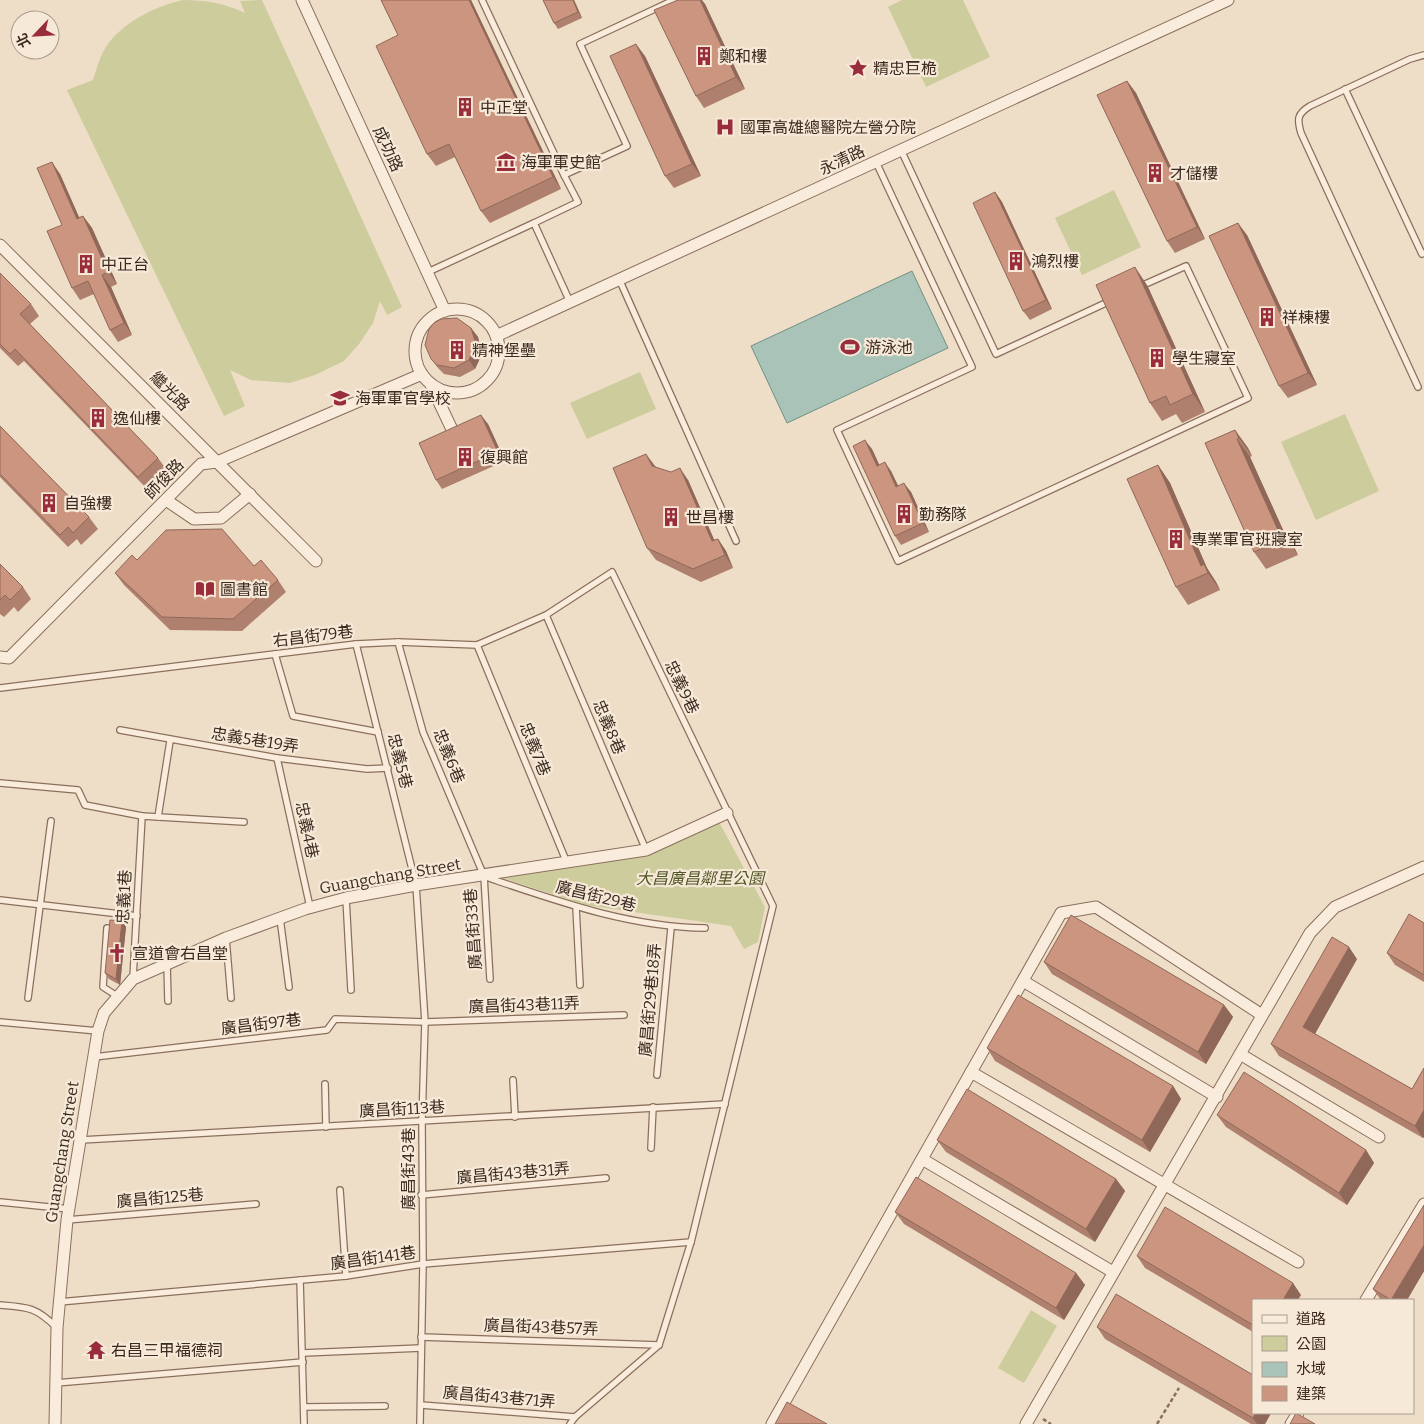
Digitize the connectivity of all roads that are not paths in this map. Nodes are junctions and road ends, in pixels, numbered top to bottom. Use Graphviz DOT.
graph roads {
  1 [pos="482,0"];
  2 [pos="674,0"];
  3 [pos="1228,0"];
  4 [pos="306,1"];
  5 [pos="1424,55"];
  6 [pos="1345,89"];
  7 [pos="901,150"];
  8 [pos="876,162"];
  9 [pos="564,175"];
  10 [pos="534,223"];
  11 [pos="0,245"];
  12 [pos="1424,253"];
  13 [pos="428,272"];
  14 [pos="619,279"];
  15 [pos="1132,291"];
  16 [pos="1114,299"];
  17 [pos="570,302"];
  18 [pos="445,311"];
  19 [pos="496,336"];
  20 [pos="422,374"];
  21 [pos="431,384"];
  22 [pos="1418,387"];
  23 [pos="456,438"];
  24 [pos="217,462"];
  25 [pos="250,494"];
  26 [pos="166,500"];
  27 [pos="736,541"];
  28 [pos="316,560"];
  29 [pos="612,572"];
  30 [pos="546,615"];
  31 [pos="398,642"];
  32 [pos="356,644"];
  33 [pos="477,645"];
  34 [pos="275,654"];
  35 [pos="0,657"];
  36 [pos="0,688"];
  37 [pos="120,730"];
  38 [pos="378,732"];
  39 [pos="170,741"];
  40 [pos="277,758"];
  41 [pos="388,768"];
  42 [pos="0,783"];
  43 [pos="727,813"];
  44 [pos="142,816"];
  45 [pos="158,817"];
  46 [pos="51,821"];
  47 [pos="244,822"];
  48 [pos="646,850"];
  49 [pos="567,863"];
  50 [pos="1421,871"];
  51 [pos="484,876"];
  52 [pos="416,885"];
  53 [pos="346,898"];
  54 [pos="0,900"];
  55 [pos="40,905"];
  56 [pos="576,907"];
  57 [pos="310,908"];
  58 [pos="137,916"];
  59 [pos="280,918"];
  60 [pos="107,928"];
  61 [pos="670,928"];
  62 [pos="705,928"];
  63 [pos="226,938"];
  64 [pos="166,964"];
  65 [pos="133,979"];
  66 [pos="490,979"];
  67 [pos="1023,981"];
  68 [pos="580,986"];
  69 [pos="288,987"];
  70 [pos="352,990"];
  71 [pos="117,996"];
  72 [pos="28,998"];
  73 [pos="231,998"];
  74 [pos="168,1001"];
  75 [pos="624,1015"];
  76 [pos="1262,1015"];
  77 [pos="0,1022"];
  78 [pos="425,1022"];
  79 [pos="98,1031"];
  80 [pos="1240,1054"];
  81 [pos="94,1057"];
  82 [pos="971,1072"];
  83 [pos="657,1075"];
  84 [pos="513,1080"];
  85 [pos="325,1084"];
  86 [pos="1217,1097"];
  87 [pos="725,1104"];
  88 [pos="653,1107"];
  89 [pos="515,1117"];
  90 [pos="422,1121"];
  91 [pos="326,1127"];
  92 [pos="1379,1137"];
  93 [pos="81,1140"];
  94 [pos="651,1148"];
  95 [pos="922,1159"];
  96 [pos="606,1178"];
  97 [pos="1164,1185"];
  98 [pos="340,1190"];
  99 [pos="421,1195"];
  100 [pos="0,1202"];
  101 [pos="256,1204"];
  102 [pos="1424,1204"];
  103 [pos="68,1214"];
  104 [pos="690,1242"];
  105 [pos="1298,1262"];
  106 [pos="423,1264"];
  107 [pos="1113,1272"];
  108 [pos="346,1276"];
  109 [pos="300,1280"];
  110 [pos="1367,1299"];
  111 [pos="59,1302"];
  112 [pos="0,1305"];
  113 [pos="57,1328"];
  114 [pos="421,1337"];
  115 [pos="659,1345"];
  116 [pos="421,1348"];
  117 [pos="303,1353"];
  118 [pos="303,1362"];
  119 [pos="56,1383"];
  120 [pos="421,1404"];
  121 [pos="385,1406"];
  122 [pos="304,1408"];
  123 [pos="575,1417"];
  124 [pos="55,1424"];
  125 [pos="304,1424"];
  126 [pos="420,1424"];
  127 [pos="570,1424"];
  128 [pos="772,1424"];
  129 [pos="1026,1424"];
  1 -- 9 [label="lane"];
  2 -- 9 [label="lane"];
  3 -- 7 [label="street, 永清路"];
  4 -- 13 [label="street, 成功路"];
  5 -- 6 [label="lane"];
  6 -- 12 [label="lane"];
  6 -- 22 [label="lane"];
  7 -- 8 [label="street, 永清路"];
  7 -- 16 [label="lane"];
  8 -- 14 [label="street, 永清路"];
  8 -- 15 [label="lane"];
  9 -- 10 [label="lane"];
  10 -- 13 [label="lane"];
  10 -- 17 [label="lane"];
  11 -- 24 [label="street, 繼光路"];
  13 -- 18 [label="street, 成功路"];
  14 -- 17 [label="street, 永清路"];
  14 -- 27 [label="lane"];
  17 -- 19 [label="street, 永清路"];
  18 -- 19 [label="street"];
  18 -- 20 [label="street"];
  19 -- 21 [label="street"];
  20 -- 21 [label="street"];
  20 -- 24 [label="street, 師俊路"];
  21 -- 23 [label="street"];
  24 -- 25 [label="street, 繼光路"];
  24 -- 26 [label="street, 師俊路"];
  25 -- 26 [label="street"];
  25 -- 28 [label="street, 繼光路"];
  26 -- 35 [label="street, 師俊路"];
  29 -- 30 [label="lane, 右昌街79巷"];
  29 -- 43 [label="lane, 忠義9巷"];
  30 -- 33 [label="lane, 右昌街79巷"];
  30 -- 48 [label="lane, 忠義8巷"];
  31 -- 32 [label="lane, 右昌街79巷"];
  31 -- 33 [label="lane, 右昌街79巷"];
  31 -- 51 [label="lane, 忠義6巷"];
  32 -- 34 [label="lane, 右昌街79巷"];
  32 -- 38 [label="lane, 忠義5巷"];
  33 -- 49 [label="lane, 忠義7巷"];
  34 -- 36 [label="lane, 右昌街79巷"];
  34 -- 38 [label="lane"];
  37 -- 39 [label="lane, 忠義5巷19弄"];
  38 -- 41 [label="lane, 忠義5巷"];
  39 -- 40 [label="lane, 忠義5巷19弄"];
  39 -- 45 [label="lane"];
  40 -- 41 [label="lane, 忠義5巷19弄"];
  40 -- 57 [label="lane, 忠義4巷"];
  41 -- 52 [label="lane, 忠義5巷"];
  42 -- 44 [label="lane"];
  43 -- 48 [label="street, Guangchang Street"];
  43 -- 87 [label="lane, 忠義9巷"];
  44 -- 45 [label="lane"];
  44 -- 58 [label="lane, 忠義1巷"];
  45 -- 47 [label="lane"];
  46 -- 55 [label="lane"];
  48 -- 49 [label="street, Guangchang Street"];
  49 -- 51 [label="street, Guangchang Street"];
  50 -- 76 [label="street"];
  51 -- 52 [label="street, Guangchang Street"];
  51 -- 56 [label="lane, 廣昌街29巷"];
  51 -- 66 [label="lane, 廣昌街33巷"];
  52 -- 53 [label="street, Guangchang Street"];
  52 -- 78 [label="lane, 廣昌街43巷"];
  53 -- 57 [label="street, Guangchang Street"];
  53 -- 70 [label="lane"];
  54 -- 55 [label="lane"];
  55 -- 58 [label="lane"];
  55 -- 72 [label="lane"];
  56 -- 61 [label="lane, 廣昌街29巷"];
  56 -- 68 [label="lane"];
  57 -- 59 [label="street, Guangchang Street"];
  58 -- 65 [label="lane, 忠義1巷"];
  59 -- 63 [label="street, Guangchang Street"];
  59 -- 69 [label="lane"];
  60 -- 71 [label="lane, 忠義1巷"];
  61 -- 62 [label="lane, 廣昌街29巷"];
  61 -- 83 [label="lane, 廣昌街29巷18弄"];
  63 -- 64 [label="street, Guangchang Street"];
  63 -- 73 [label="lane"];
  64 -- 65 [label="street, Guangchang Street"];
  64 -- 74 [label="lane"];
  65 -- 71 [label="street, Guangchang Street"];
  67 -- 76 [label="street"];
  67 -- 82 [label="street"];
  67 -- 86 [label="street"];
  71 -- 79 [label="street, Guangchang Street"];
  75 -- 78 [label="lane, 廣昌街43巷11弄"];
  76 -- 80 [label="street"];
  77 -- 79 [label="lane"];
  78 -- 81 [label="lane, 廣昌街97巷"];
  78 -- 90 [label="lane, 廣昌街43巷"];
  79 -- 81 [label="street, Guangchang Street"];
  80 -- 86 [label="street"];
  80 -- 92 [label="street"];
  81 -- 93 [label="street, Guangchang Street"];
  82 -- 95 [label="street"];
  82 -- 97 [label="street"];
  84 -- 89 [label="lane"];
  85 -- 91 [label="lane"];
  86 -- 97 [label="street"];
  87 -- 88 [label="lane, 廣昌街113巷"];
  87 -- 104 [label="lane, 忠義9巷"];
  88 -- 89 [label="lane, 廣昌街113巷"];
  88 -- 94 [label="lane"];
  89 -- 90 [label="lane, 廣昌街113巷"];
  90 -- 91 [label="lane, 廣昌街113巷"];
  90 -- 99 [label="lane, 廣昌街43巷"];
  91 -- 93 [label="lane, 廣昌街113巷"];
  93 -- 103 [label="street, Guangchang Street"];
  95 -- 107 [label="street"];
  95 -- 128 [label="street"];
  96 -- 99 [label="lane, 廣昌街43巷31弄"];
  97 -- 105 [label="street"];
  97 -- 107 [label="street"];
  98 -- 108 [label="lane"];
  99 -- 106 [label="lane, 廣昌街43巷"];
  100 -- 103 [label="lane, 廣昌街125巷"];
  101 -- 103 [label="lane, 廣昌街125巷"];
  102 -- 110 [label="street"];
  103 -- 111 [label="street, Guangchang Street"];
  104 -- 106 [label="lane, 廣昌街141巷"];
  104 -- 115 [label="lane, 忠義9巷"];
  106 -- 108 [label="lane, 廣昌街141巷"];
  106 -- 114 [label="lane, 廣昌街43巷"];
  107 -- 129 [label="street"];
  108 -- 109 [label="lane, 廣昌街141巷"];
  109 -- 111 [label="lane, 廣昌街141巷"];
  109 -- 117 [label="lane"];
  111 -- 113 [label="street, Guangchang Street"];
  112 -- 113 [label="lane"];
  113 -- 119 [label="street, Guangchang Street"];
  114 -- 115 [label="lane, 廣昌街43巷57弄"];
  114 -- 116 [label="lane, 廣昌街43巷"];
  115 -- 123 [label="lane"];
  116 -- 117 [label="lane"];
  116 -- 120 [label="lane, 廣昌街43巷"];
  117 -- 118 [label="lane"];
  118 -- 119 [label="lane"];
  118 -- 122 [label="lane"];
  119 -- 124 [label="street, Guangchang Street"];
  120 -- 123 [label="lane, 廣昌街43巷71弄"];
  120 -- 126 [label="lane, 廣昌街43巷"];
  121 -- 122 [label="lane"];
  122 -- 125 [label="lane"];
  123 -- 127 [label="lane"];
}
